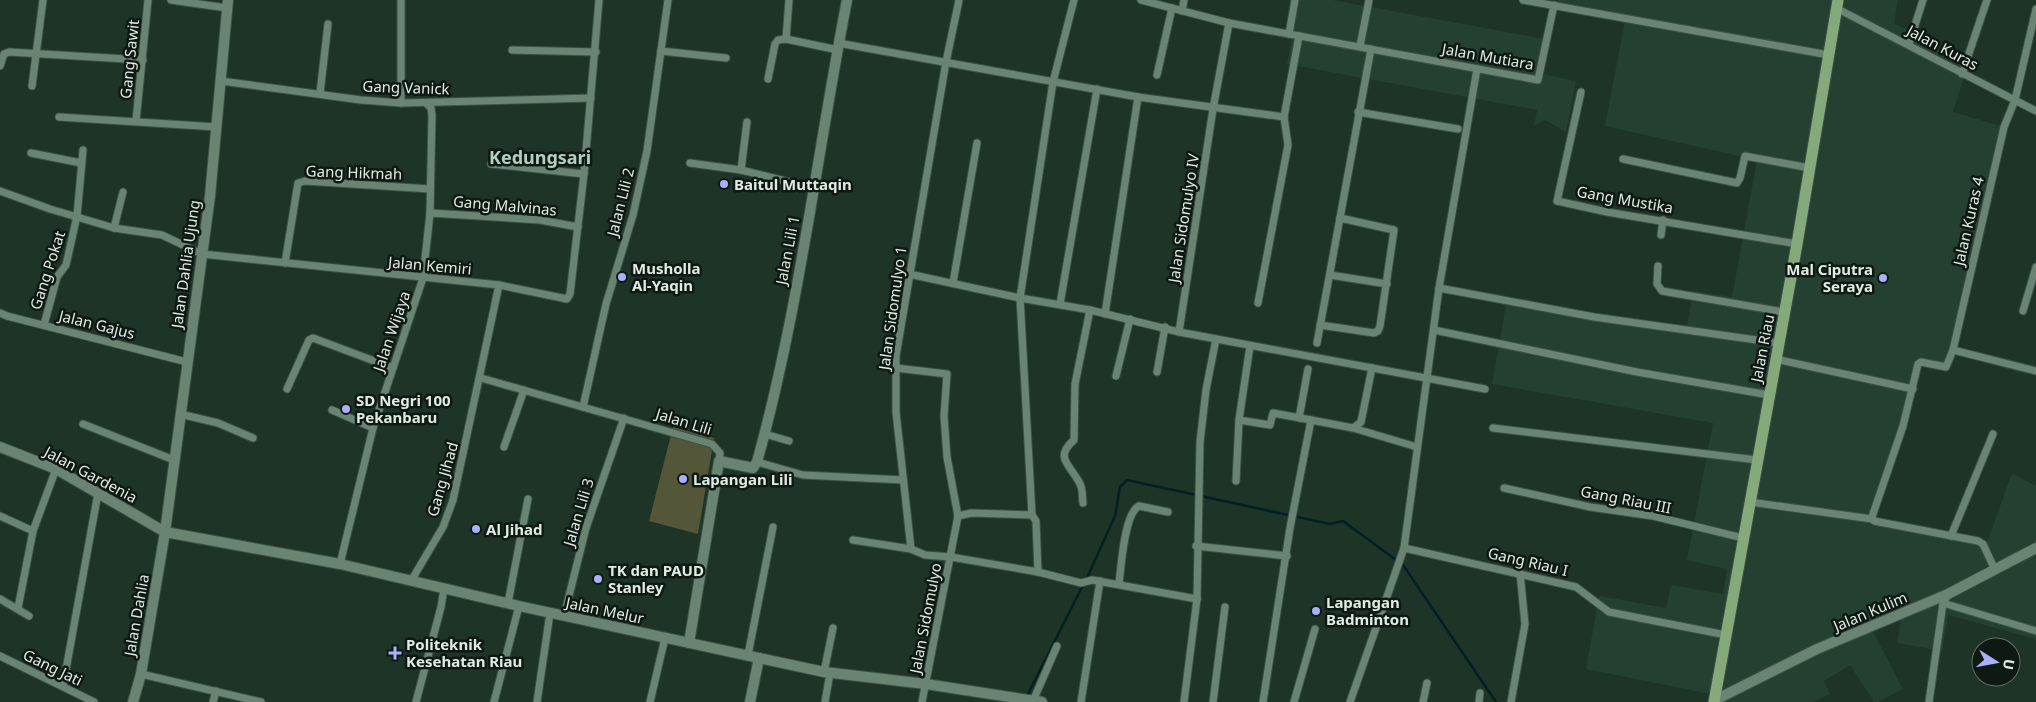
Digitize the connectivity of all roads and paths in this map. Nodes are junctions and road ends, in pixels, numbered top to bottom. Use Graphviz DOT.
graph roads {
  1 [pos="43,0"];
  2 [pos="148,0"];
  3 [pos="171,0"];
  4 [pos="400,0"];
  5 [pos="599,0"];
  6 [pos="668,0"];
  7 [pos="789,0"];
  8 [pos="847,0"];
  9 [pos="959,0"];
  10 [pos="1074,0"];
  11 [pos="1141,0"];
  12 [pos="1184,0"];
  13 [pos="1295,0"];
  14 [pos="1369,0"];
  15 [pos="1526,0"];
  16 [pos="1923,0"];
  17 [pos="1987,0"];
  18 [pos="227,4"];
  19 [pos="1837,4"];
  20 [pos="1554,5"];
  21 [pos="1172,8"];
  22 [pos="2036,9"];
  23 [pos="1182,11"];
  24 [pos="1229,23"];
  25 [pos="328,24"];
  26 [pos="1289,34"];
  27 [pos="1299,36"];
  28 [pos="786,39"];
  29 [pos="1909,44"];
  30 [pos="1360,46"];
  31 [pos="838,47"];
  32 [pos="1371,49"];
  33 [pos="512,50"];
  34 [pos="661,51"];
  35 [pos="38,52"];
  36 [pos="596,52"];
  37 [pos="1829,55"];
  38 [pos="726,58"];
  39 [pos="143,60"];
  40 [pos="946,62"];
  41 [pos="0,66"];
  42 [pos="1477,69"];
  43 [pos="1962,74"];
  44 [pos="1157,75"];
  45 [pos="768,79"];
  46 [pos="221,81"];
  47 [pos="1053,82"];
  48 [pos="32,86"];
  49 [pos="1097,89"];
  50 [pos="1581,92"];
  51 [pos="320,93"];
  52 [pos="1138,97"];
  53 [pos="591,98"];
  54 [pos="2015,100"];
  55 [pos="401,103"];
  56 [pos="427,104"];
  57 [pos="1214,109"];
  58 [pos="2036,111"];
  59 [pos="1358,112"];
  60 [pos="60,117"];
  61 [pos="1284,117"];
  62 [pos="136,121"];
  63 [pos="747,122"];
  64 [pos="217,127"];
  65 [pos="1458,129"];
  66 [pos="976,143"];
  67 [pos="83,150"];
  68 [pos="31,152"];
  69 [pos="1623,159"];
  70 [pos="81,163"];
  71 [pos="690,163"];
  72 [pos="491,164"];
  73 [pos="1810,168"];
  74 [pos="741,170"];
  75 [pos="584,174"];
  76 [pos="814,188"];
  77 [pos="430,189"];
  78 [pos="0,191"];
  79 [pos="123,192"];
  80 [pos="430,212"];
  81 [pos="77,216"];
  82 [pos="1340,218"];
  83 [pos="1663,220"];
  84 [pos="578,227"];
  85 [pos="114,228"];
  86 [pos="1661,235"];
  87 [pos="1797,244"];
  88 [pos="202,254"];
  89 [pos="285,263"];
  90 [pos="1658,266"];
  91 [pos="2036,268"];
  92 [pos="910,274"];
  93 [pos="1330,274"];
  94 [pos="423,278"];
  95 [pos="953,282"];
  96 [pos="1387,284"];
  97 [pos="499,285"];
  98 [pos="1439,288"];
  99 [pos="1020,298"];
  100 [pos="1258,303"];
  101 [pos="1060,304"];
  102 [pos="1090,310"];
  103 [pos="2022,311"];
  104 [pos="1784,312"];
  105 [pos="0,313"];
  106 [pos="1105,314"];
  107 [pos="1130,320"];
  108 [pos="44,325"];
  109 [pos="1320,325"];
  110 [pos="1165,327"];
  111 [pos="1434,330"];
  112 [pos="1179,332"];
  113 [pos="1216,339"];
  114 [pos="1317,343"];
  115 [pos="1778,344"];
  116 [pos="1250,346"];
  117 [pos="1952,350"];
  118 [pos="1775,359"];
  119 [pos="187,362"];
  120 [pos="393,368"];
  121 [pos="896,368"];
  122 [pos="1372,368"];
  123 [pos="1308,369"];
  124 [pos="2036,371"];
  125 [pos="1157,372"];
  126 [pos="1116,376"];
  127 [pos="481,378"];
  128 [pos="1426,378"];
  129 [pos="287,389"];
  130 [pos="1485,389"];
  131 [pos="1913,389"];
  132 [pos="524,390"];
  133 [pos="1769,395"];
  134 [pos="583,407"];
  135 [pos="332,410"];
  136 [pos="180,414"];
  137 [pos="624,418"];
  138 [pos="1298,418"];
  139 [pos="1239,420"];
  140 [pos="1311,420"];
  141 [pos="84,424"];
  142 [pos="373,428"];
  143 [pos="1353,428"];
  144 [pos="1493,428"];
  145 [pos="765,434"];
  146 [pos="1994,434"];
  147 [pos="252,438"];
  148 [pos="789,441"];
  149 [pos="0,446"];
  150 [pos="504,447"];
  151 [pos="1417,447"];
  152 [pos="174,460"];
  153 [pos="719,460"];
  154 [pos="1757,460"];
  155 [pos="757,462"];
  156 [pos="56,469"];
  157 [pos="903,480"];
  158 [pos="1236,481"];
  159 [pos="1504,488"];
  160 [pos="98,493"];
  161 [pos="528,499"];
  162 [pos="1750,502"];
  163 [pos="1083,503"];
  164 [pos="1168,512"];
  165 [pos="1032,515"];
  166 [pos="0,516"];
  167 [pos="958,516"];
  168 [pos="1872,519"];
  169 [pos="773,527"];
  170 [pos="33,531"];
  171 [pos="165,532"];
  172 [pos="1951,536"];
  173 [pos="1743,538"];
  174 [pos="853,540"];
  175 [pos="1196,546"];
  176 [pos="1404,548"];
  177 [pos="2036,548"];
  178 [pos="911,549"];
  179 [pos="1286,556"];
  180 [pos="951,557"];
  181 [pos="340,564"];
  182 [pos="1995,570"];
  183 [pos="1038,572"];
  184 [pos="1520,573"];
  185 [pos="411,581"];
  186 [pos="1100,582"];
  187 [pos="1119,584"];
  188 [pos="444,589"];
  189 [pos="1946,598"];
  190 [pos="0,599"];
  191 [pos="1197,599"];
  192 [pos="508,603"];
  193 [pos="519,606"];
  194 [pos="1225,607"];
  195 [pos="18,608"];
  196 [pos="550,613"];
  197 [pos="29,616"];
  198 [pos="564,616"];
  199 [pos="833,628"];
  200 [pos="1315,629"];
  201 [pos="2036,631"];
  202 [pos="1726,635"];
  203 [pos="665,638"];
  204 [pos="689,642"];
  205 [pos="1057,646"];
  206 [pos="748,655"];
  207 [pos="0,656"];
  208 [pos="759,658"];
  209 [pos="827,672"];
  210 [pos="141,674"];
  211 [pos="1427,683"];
  212 [pos="926,684"];
  213 [pos="63,686"];
  214 [pos="216,691"];
  215 [pos="1480,693"];
  216 [pos="1035,701"];
  217 [pos="1714,701"];
  218 [pos="94,702"];
  219 [pos="133,702"];
  220 [pos="213,702"];
  221 [pos="261,702"];
  222 [pos="416,702"];
  223 [pos="494,702"];
  224 [pos="537,702"];
  225 [pos="650,702"];
  226 [pos="750,702"];
  227 [pos="825,702"];
  228 [pos="922,702"];
  229 [pos="1081,702"];
  230 [pos="1184,702"];
  231 [pos="1213,702"];
  232 [pos="1263,702"];
  233 [pos="1294,702"];
  234 [pos="1350,702"];
  235 [pos="1423,702"];
  236 [pos="1478,702"];
  237 [pos="1511,702"];
  238 [pos="1929,702"];
  1 -- 35 [label="street"];
  2 -- 39 [label="street, Gang Sawit"];
  3 -- 18 [label="street"];
  4 -- 55 [label="street"];
  5 -- 36 [label="street, Jalan Kemiri"];
  6 -- 34 [label="street, Jalan Lili 2"];
  7 -- 28 [label="street"];
  8 -- 31 [label="street, Jalan Lili 1"];
  9 -- 40 [label="street, Jalan Sidomulyo 1"];
  10 -- 47 [label="street"];
  11 -- 21 [label="street, Jalan Mutiara"];
  12 -- 23 [label="street"];
  13 -- 26 [label="street"];
  14 -- 30 [label="street"];
  15 -- 20 [label="street"];
  16 -- 29 [label="street"];
  17 -- 43 [label="street"];
  18 -- 46 [label="street, Jalan Dahlia Ujung"];
  19 -- 29 [label="street, Jalan Kuras"];
  19 -- 37 [label="main road, Jalan Riau"];
  20 -- 37 [label="street"];
  20 -- 42 [label="street, Jalan Mutiara"];
  21 -- 23 [label="street, Jalan Mutiara"];
  21 -- 44 [label="street"];
  22 -- 54 [label="street, Jalan Kuras 4"];
  23 -- 24 [label="street, Jalan Mutiara"];
  24 -- 26 [label="street, Jalan Mutiara"];
  24 -- 57 [label="street"];
  25 -- 51 [label="street"];
  26 -- 27 [label="street, Jalan Mutiara"];
  27 -- 30 [label="street, Jalan Mutiara"];
  27 -- 61 [label="street"];
  28 -- 31 [label="street"];
  28 -- 45 [label="street"];
  29 -- 43 [label="street, Jalan Kuras"];
  30 -- 32 [label="street, Jalan Mutiara"];
  31 -- 40 [label="street"];
  31 -- 76 [label="street, Jalan Lili 1"];
  32 -- 42 [label="street, Jalan Mutiara"];
  32 -- 59 [label="street"];
  33 -- 36 [label="street"];
  34 -- 38 [label="street"];
  34 -- 134 [label="street, Jalan Lili 2"];
  35 -- 39 [label="street"];
  35 -- 41 [label="street"];
  35 -- 48 [label="street"];
  36 -- 53 [label="street, Jalan Kemiri"];
  37 -- 73 [label="main road, Jalan Riau"];
  39 -- 62 [label="street, Gang Sawit"];
  40 -- 47 [label="street"];
  40 -- 92 [label="street, Jalan Sidomulyo 1"];
  42 -- 98 [label="street"];
  43 -- 54 [label="street, Jalan Kuras"];
  46 -- 51 [label="street, Gang Vanick"];
  46 -- 64 [label="street, Jalan Dahlia Ujung"];
  47 -- 49 [label="street"];
  47 -- 99 [label="street"];
  49 -- 52 [label="street"];
  49 -- 101 [label="street"];
  50 -- 83 [label="street, Gang Mustika"];
  51 -- 55 [label="street, Gang Vanick"];
  52 -- 57 [label="street"];
  52 -- 106 [label="street"];
  53 -- 56 [label="street, Gang Vanick"];
  53 -- 75 [label="street, Jalan Kemiri"];
  54 -- 58 [label="street, Jalan Kuras"];
  54 -- 117 [label="street, Jalan Kuras 4"];
  55 -- 56 [label="street, Gang Vanick"];
  56 -- 77 [label="street, Jalan Wijaya"];
  57 -- 61 [label="street"];
  57 -- 112 [label="street, Jalan Sidomulyo IV"];
  59 -- 65 [label="street"];
  59 -- 82 [label="street"];
  60 -- 62 [label="street"];
  61 -- 100 [label="street"];
  62 -- 64 [label="street"];
  63 -- 74 [label="street"];
  64 -- 88 [label="street, Jalan Dahlia Ujung"];
  66 -- 95 [label="street"];
  67 -- 70 [label="street, Gang Pokat"];
  68 -- 70 [label="street"];
  69 -- 73 [label="street"];
  70 -- 81 [label="street, Gang Pokat"];
  71 -- 74 [label="street"];
  72 -- 75 [label="street"];
  73 -- 87 [label="main road, Jalan Riau"];
  74 -- 76 [label="street"];
  75 -- 84 [label="street, Jalan Kemiri"];
  76 -- 145 [label="street, Jalan Lili 1"];
  77 -- 80 [label="street, Jalan Wijaya"];
  77 -- 89 [label="street, Gang Hikmah"];
  78 -- 81 [label="street, Jalan Kemiri"];
  79 -- 85 [label="street"];
  80 -- 84 [label="street, Gang Malvinas"];
  80 -- 94 [label="street, Jalan Wijaya"];
  81 -- 85 [label="street, Jalan Kemiri"];
  81 -- 108 [label="street, Gang Pokat"];
  82 -- 93 [label="street"];
  82 -- 96 [label="street"];
  83 -- 86 [label="street"];
  83 -- 87 [label="street, Gang Mustika"];
  84 -- 97 [label="street, Jalan Kemiri"];
  85 -- 88 [label="street, Jalan Kemiri"];
  87 -- 104 [label="main road, Jalan Riau"];
  88 -- 89 [label="street, Jalan Kemiri"];
  88 -- 119 [label="street, Jalan Dahlia Ujung"];
  89 -- 94 [label="street, Jalan Kemiri"];
  90 -- 104 [label="street"];
  91 -- 103 [label="street"];
  92 -- 95 [label="street"];
  92 -- 121 [label="street, Jalan Sidomulyo 1"];
  93 -- 96 [label="street"];
  93 -- 109 [label="street"];
  94 -- 97 [label="street, Jalan Kemiri"];
  94 -- 120 [label="street, Jalan Wijaya"];
  95 -- 99 [label="street"];
  96 -- 109 [label="street"];
  97 -- 127 [label="street, Gang Jihad"];
  98 -- 111 [label="street"];
  98 -- 115 [label="street"];
  99 -- 101 [label="street"];
  99 -- 165 [label="street"];
  101 -- 102 [label="street"];
  102 -- 106 [label="street"];
  102 -- 163 [label="street"];
  104 -- 115 [label="main road, Jalan Riau"];
  105 -- 108 [label="street, Jalan Gajus"];
  106 -- 107 [label="street"];
  107 -- 110 [label="street"];
  107 -- 126 [label="street"];
  108 -- 119 [label="street, Jalan Gajus"];
  109 -- 114 [label="street"];
  110 -- 112 [label="street"];
  110 -- 125 [label="street"];
  111 -- 128 [label="street"];
  111 -- 133 [label="street"];
  112 -- 113 [label="street"];
  113 -- 116 [label="street"];
  113 -- 175 [label="street"];
  115 -- 118 [label="main road, Jalan Riau"];
  116 -- 122 [label="street"];
  116 -- 139 [label="street"];
  117 -- 124 [label="street"];
  117 -- 131 [label="street"];
  118 -- 131 [label="street"];
  118 -- 133 [label="main road, Jalan Riau"];
  119 -- 136 [label="street, Jalan Dahlia Ujung"];
  120 -- 129 [label="street"];
  120 -- 142 [label="street, Jalan Wijaya"];
  121 -- 157 [label="street, Jalan Sidomulyo 1"];
  121 -- 167 [label="street"];
  122 -- 128 [label="street"];
  122 -- 143 [label="street"];
  123 -- 138 [label="street"];
  127 -- 132 [label="street, Jalan Lili"];
  127 -- 185 [label="street, Gang Jihad"];
  128 -- 130 [label="street"];
  128 -- 151 [label="street"];
  131 -- 168 [label="street"];
  132 -- 134 [label="street, Jalan Lili"];
  132 -- 150 [label="street"];
  133 -- 154 [label="main road, Jalan Riau"];
  134 -- 137 [label="street, Jalan Lili"];
  135 -- 142 [label="street"];
  136 -- 147 [label="street"];
  136 -- 152 [label="street, Jalan Dahlia Ujung"];
  137 -- 153 [label="street, Jalan Lili"];
  137 -- 198 [label="street, Jalan Lili 3"];
  138 -- 139 [label="street"];
  138 -- 140 [label="street"];
  139 -- 158 [label="street"];
  140 -- 143 [label="street"];
  140 -- 179 [label="street"];
  141 -- 152 [label="street"];
  142 -- 181 [label="street, Jalan Wijaya"];
  143 -- 151 [label="street"];
  144 -- 154 [label="street"];
  145 -- 148 [label="street"];
  145 -- 155 [label="street, Jalan Lili 1"];
  146 -- 172 [label="street"];
  149 -- 156 [label="street, Jalan Gardenia"];
  151 -- 176 [label="street"];
  152 -- 171 [label="street, Jalan Dahlia Ujung"];
  153 -- 155 [label="street"];
  153 -- 204 [label="street"];
  154 -- 162 [label="main road, Jalan Riau"];
  155 -- 157 [label="street"];
  156 -- 160 [label="street, Jalan Gardenia"];
  156 -- 170 [label="street"];
  157 -- 178 [label="street, Jalan Sidomulyo 1"];
  159 -- 173 [label="street, Gang Riau III"];
  160 -- 171 [label="street, Jalan Gardenia"];
  160 -- 213 [label="street"];
  161 -- 192 [label="street"];
  162 -- 168 [label="street"];
  162 -- 173 [label="main road, Jalan Riau"];
  164 -- 187 [label="street"];
  165 -- 167 [label="street"];
  165 -- 183 [label="street"];
  166 -- 170 [label="street"];
  167 -- 180 [label="street, Jalan Sidomulyo"];
  168 -- 172 [label="street"];
  169 -- 206 [label="street"];
  170 -- 195 [label="street"];
  171 -- 181 [label="street, Jalan Melur"];
  171 -- 210 [label="street, Jalan Dahlia"];
  172 -- 182 [label="street"];
  173 -- 202 [label="main road, Jalan Riau"];
  174 -- 178 [label="street"];
  175 -- 179 [label="street"];
  175 -- 191 [label="street"];
  176 -- 184 [label="street, Gang Riau I"];
  176 -- 234 [label="street"];
  177 -- 182 [label="street, Jalan Kulim"];
  178 -- 180 [label="street"];
  179 -- 232 [label="street"];
  180 -- 183 [label="street"];
  180 -- 212 [label="street, Jalan Sidomulyo"];
  181 -- 185 [label="street, Jalan Melur"];
  182 -- 189 [label="street, Jalan Kulim"];
  183 -- 186 [label="street"];
  184 -- 202 [label="street, Gang Riau I"];
  184 -- 237 [label="street"];
  185 -- 188 [label="street, Jalan Melur"];
  186 -- 187 [label="street"];
  186 -- 229 [label="street"];
  187 -- 191 [label="street"];
  188 -- 192 [label="street, Jalan Melur"];
  188 -- 222 [label="street"];
  189 -- 201 [label="street"];
  189 -- 217 [label="street, Jalan Kulim"];
  189 -- 238 [label="street"];
  190 -- 195 [label="street"];
  191 -- 230 [label="street"];
  192 -- 193 [label="street, Jalan Melur"];
  193 -- 196 [label="street, Jalan Melur"];
  193 -- 223 [label="street"];
  194 -- 231 [label="street"];
  195 -- 197 [label="street"];
  196 -- 198 [label="street, Jalan Melur"];
  196 -- 224 [label="street"];
  198 -- 203 [label="street, Jalan Melur"];
  199 -- 209 [label="street"];
  200 -- 233 [label="street"];
  202 -- 217 [label="main road, Jalan Riau"];
  203 -- 204 [label="street, Jalan Melur"];
  203 -- 225 [label="street"];
  204 -- 206 [label="street, Jalan Melur"];
  205 -- 216 [label="street"];
  206 -- 208 [label="street, Jalan Melur"];
  207 -- 213 [label="street, Gang Jati"];
  208 -- 209 [label="street, Jalan Melur"];
  208 -- 226 [label="street"];
  209 -- 212 [label="street, Jalan Melur"];
  209 -- 227 [label="street"];
  210 -- 214 [label="street"];
  210 -- 219 [label="street, Jalan Dahlia"];
  211 -- 235 [label="street"];
  212 -- 216 [label="street, Jalan Melur"];
  212 -- 228 [label="street, Jalan Sidomulyo"];
  213 -- 218 [label="street, Gang Jati"];
  214 -- 220 [label="street"];
  214 -- 221 [label="street"];
  215 -- 236 [label="street"];
}
